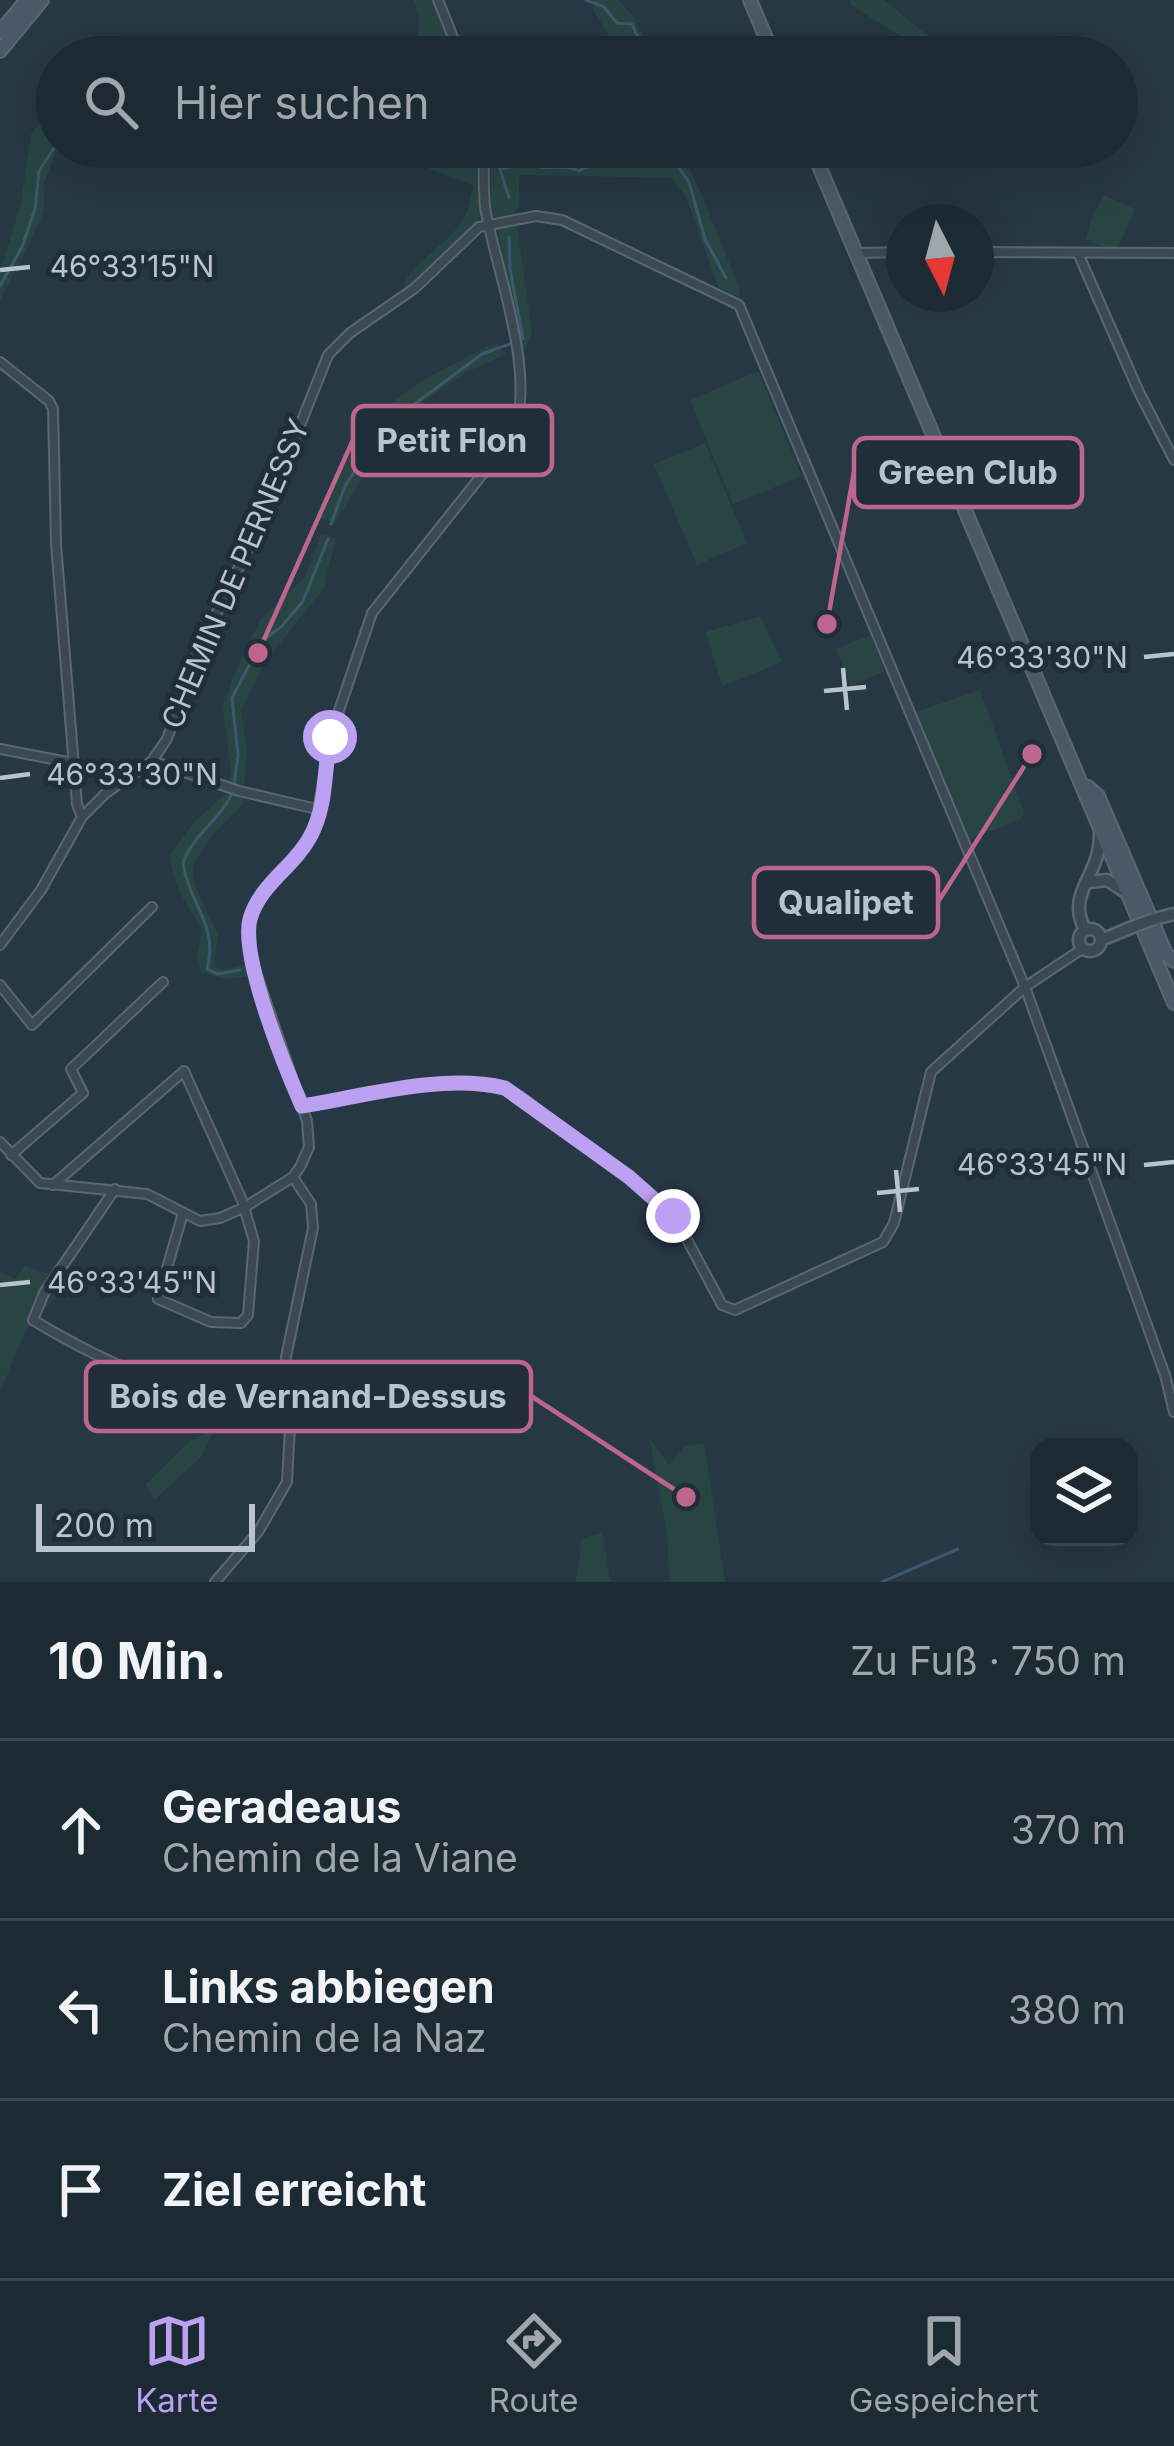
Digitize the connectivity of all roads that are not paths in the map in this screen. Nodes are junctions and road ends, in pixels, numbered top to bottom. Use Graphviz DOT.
graph roads {
  1 [pos="27,0"];
  2 [pos="42,0"];
  3 [pos="439,0"];
  4 [pos="750,0"];
  5 [pos="20,18"];
  6 [pos="1,30"];
  7 [pos="453,36"];
  8 [pos="765,36"];
  9 [pos="0,51"];
  10 [pos="485,168"];
  11 [pos="821,168"];
  12 [pos="489,222"];
  13 [pos="886,252"];
  14 [pos="994,252"];
  15 [pos="856,253"];
  16 [pos="1078,253"];
  17 [pos="1174,254"];
  18 [pos="0,362"];
  19 [pos="1174,460"];
  20 [pos="0,748"];
  21 [pos="152,761"];
  22 [pos="73,763"];
  23 [pos="1084,784"];
  24 [pos="321,810"];
  25 [pos="82,817"];
  26 [pos="1100,823"];
  27 [pos="1089,882"];
  28 [pos="1132,898"];
  29 [pos="152,907"];
  30 [pos="1174,914"];
  31 [pos="1085,930"];
  32 [pos="1101,940"];
  33 [pos="0,945"];
  34 [pos="1082,949"];
  35 [pos="1174,962"];
  36 [pos="163,982"];
  37 [pos="0,985"];
  38 [pos="1025,986"];
  39 [pos="1174,1003"];
  40 [pos="302,1106"];
  41 [pos="0,1142"];
  42 [pos="11,1155"];
  43 [pos="293,1177"];
  44 [pos="52,1186"];
  45 [pos="116,1190"];
  46 [pos="244,1207"];
  47 [pos="183,1214"];
  48 [pos="287,1405"];
  49 [pos="1174,1412"];
  50 [pos="215,1582"];
  1 -- 5 [label="main road"];
  2 -- 5 [label="main road"];
  3 -- 7 [label="street"];
  4 -- 8 [label="main road"];
  5 -- 6 [label="main road"];
  5 -- 9 [label="main road"];
  10 -- 12 [label="street"];
  11 -- 15 [label="main road"];
  12 -- 21 [label="street, CHEMIN DE PERNESSY"];
  12 -- 24 [label="street"];
  12 -- 38 [label="street"];
  13 -- 15 [label="street"];
  14 -- 16 [label="street"];
  15 -- 23 [label="main road"];
  16 -- 17 [label="street"];
  16 -- 19 [label="street"];
  18 -- 22 [label="street"];
  20 -- 22 [label="street"];
  21 -- 24 [label="street"];
  21 -- 25 [label="street, CHEMIN DE PERNESSY"];
  22 -- 25 [label="street"];
  23 -- 26 [label="main road"];
  23 -- 35 [label="main road"];
  24 -- 40 [label="street"];
  25 -- 33 [label="street, CHEMIN DE PERNESSY"];
  26 -- 27 [label="street"];
  26 -- 28 [label="main road"];
  27 -- 28 [label="street"];
  27 -- 31 [label="street"];
  28 -- 39 [label="main road"];
  29 -- 37 [label="street"];
  30 -- 32 [label="street, bridge"];
  31 -- 32 [label="street"];
  31 -- 34 [label="street"];
  32 -- 34 [label="street"];
  34 -- 38 [label="street"];
  36 -- 42 [label="street"];
  38 -- 40 [label="street"];
  38 -- 49 [label="street"];
  40 -- 43 [label="street"];
  41 -- 42 [label="street"];
  42 -- 44 [label="street"];
  43 -- 46 [label="street"];
  43 -- 48 [label="street"];
  44 -- 45 [label="street"];
  44 -- 46 [label="street"];
  45 -- 47 [label="street"];
  45 -- 48 [label="street"];
  46 -- 47 [label="street"];
  46 -- 47 [label="street"];
  48 -- 50 [label="street"];
}
